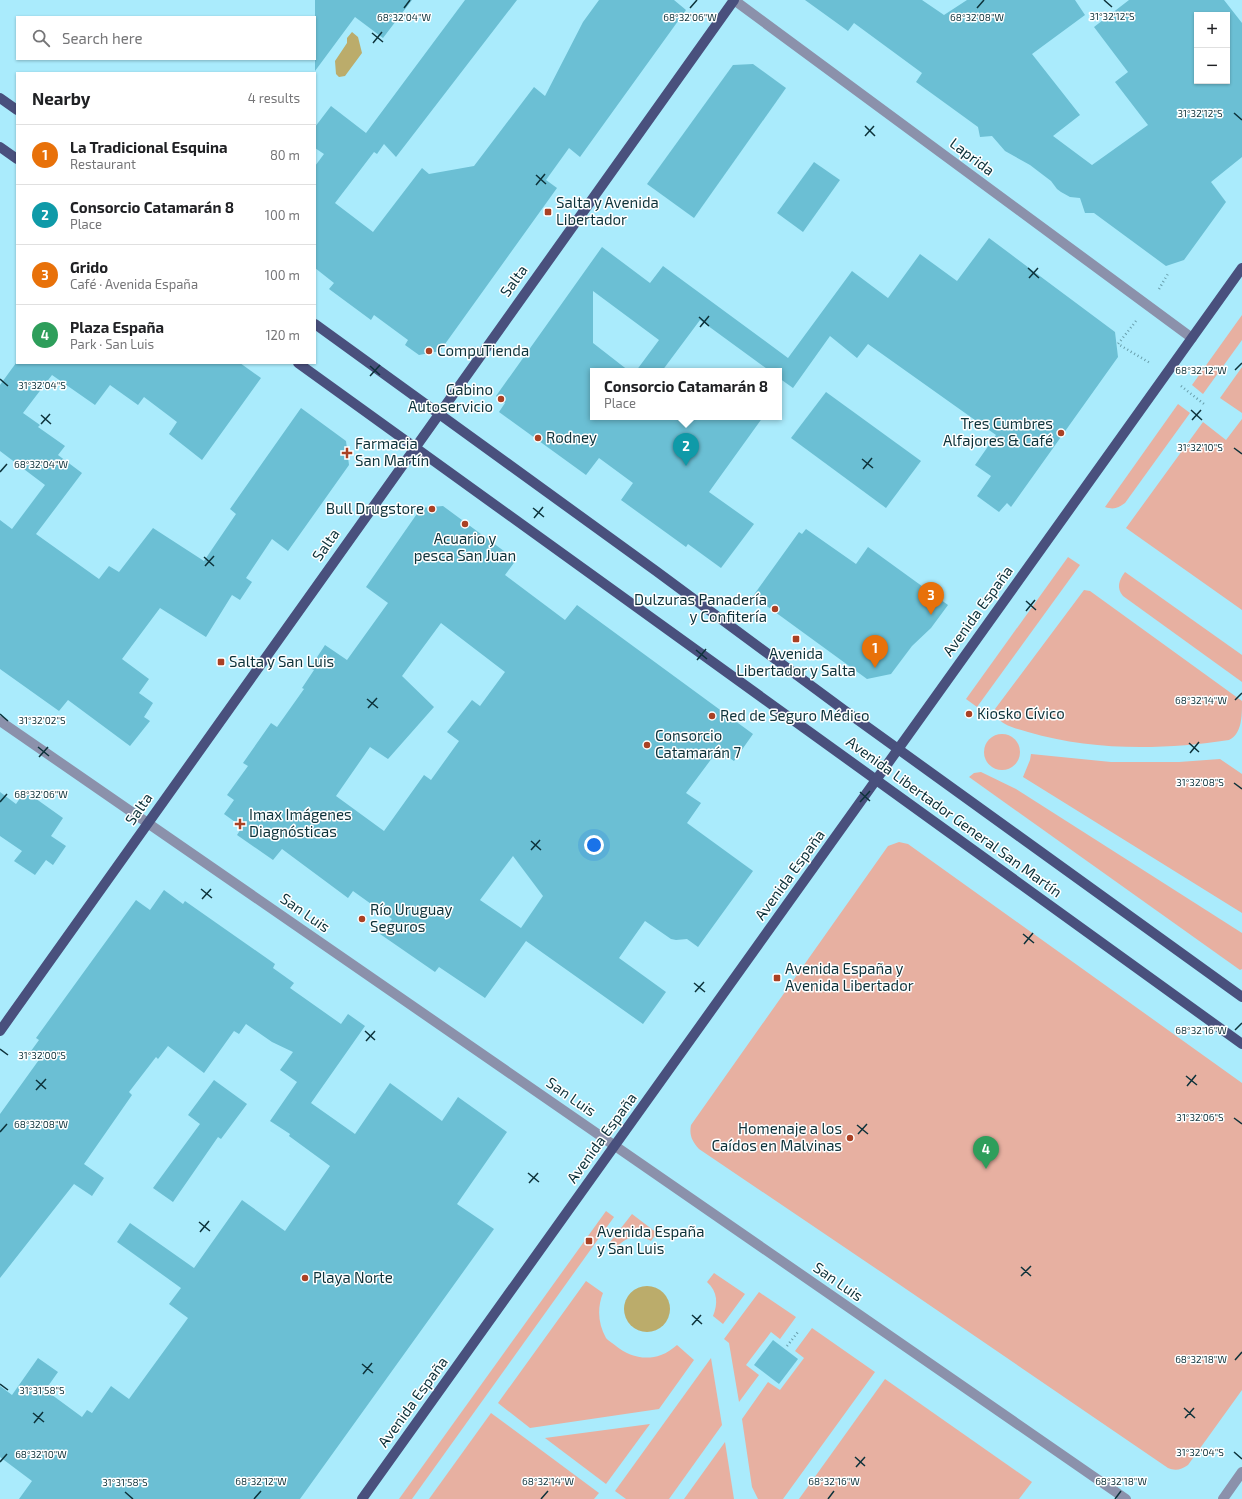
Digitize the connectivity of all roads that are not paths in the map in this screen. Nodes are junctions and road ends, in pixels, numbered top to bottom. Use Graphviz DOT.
graph roads {
  1 [pos="734,0"];
  2 [pos="0,98"];
  3 [pos="16,109"];
  4 [pos="0,146"];
  5 [pos="16,158"];
  6 [pos="1242,268"];
  7 [pos="316,325"];
  8 [pos="1192,338"];
  9 [pos="299,364"];
  10 [pos="440,414"];
  11 [pos="414,448"];
  12 [pos="0,721"];
  13 [pos="898,749"];
  14 [pos="876,780"];
  15 [pos="147,823"];
  16 [pos="1242,996"];
  17 [pos="0,1031"];
  18 [pos="1242,1044"];
  19 [pos="615,1146"];
  20 [pos="1242,1472"];
  21 [pos="362,1499"];
  22 [pos="1126,1499"];
  23 [pos="1223,1499"];
  1 -- 8 [label="street, Laprida"];
  1 -- 10 [label="main road, Salta"];
  2 -- 3 [label="main road"];
  4 -- 5 [label="main road"];
  6 -- 8 [label="main road, Avenida España"];
  7 -- 10 [label="main road, Avenida Libertador General San Martín"];
  8 -- 13 [label="main road, Avenida España"];
  9 -- 11 [label="main road, Avenida Libertador General San Martín"];
  10 -- 11 [label="main road, Salta"];
  10 -- 13 [label="main road, Avenida Libertador General San Martín"];
  11 -- 14 [label="main road, Avenida Libertador General San Martín"];
  11 -- 15 [label="main road, Salta"];
  12 -- 15 [label="street, San Luis"];
  13 -- 14 [label="main road, Avenida España"];
  13 -- 16 [label="main road, Avenida Libertador General San Martín"];
  14 -- 18 [label="main road, Avenida Libertador General San Martín"];
  14 -- 19 [label="main road, Avenida España"];
  15 -- 17 [label="main road, Salta"];
  15 -- 19 [label="street, San Luis"];
  19 -- 21 [label="main road, Avenida España"];
  19 -- 22 [label="street, San Luis"];
  20 -- 23 [label="street"];
}
